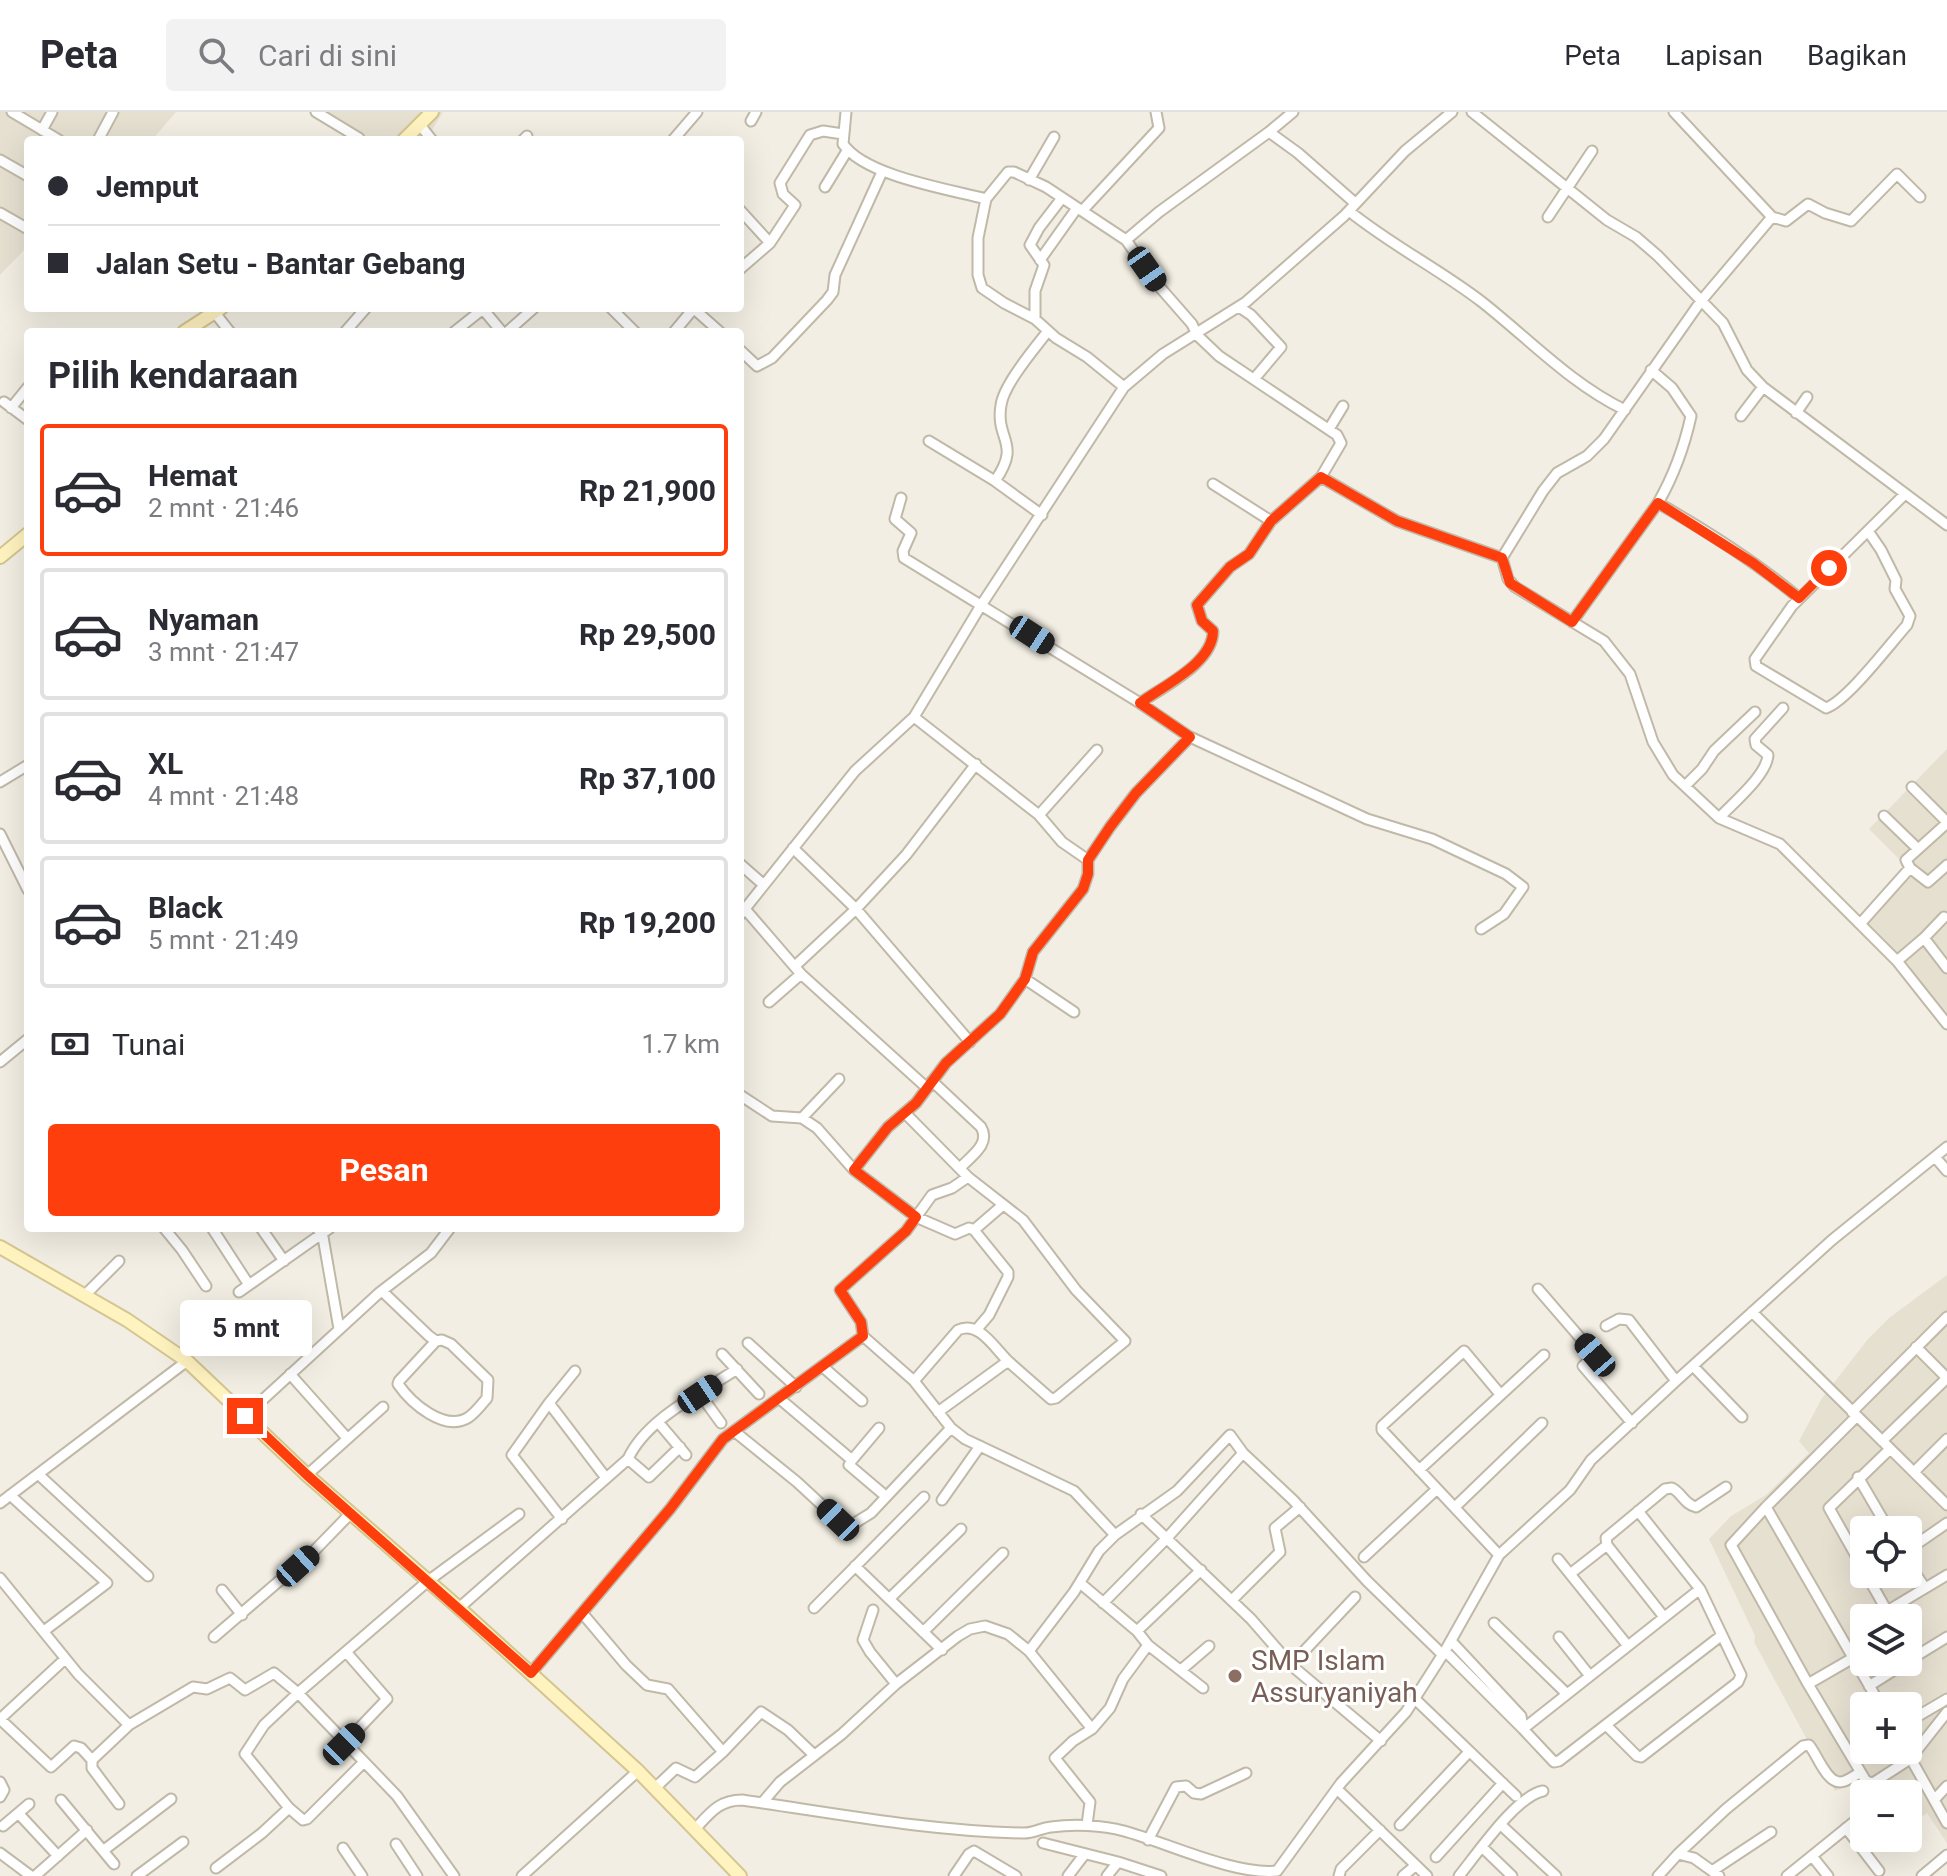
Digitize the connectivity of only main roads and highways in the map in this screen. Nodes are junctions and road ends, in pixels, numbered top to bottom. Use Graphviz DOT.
graph roads {
  1 [pos="432,112"];
  2 [pos="408,136"];
  3 [pos="215,312"];
  4 [pos="190,328"];
  5 [pos="24,537"];
  6 [pos="0,557"];
  7 [pos="0,1247"];
  8 [pos="740,1876"];
  1 -- 2 [label="main road"];
  3 -- 4 [label="main road"];
  5 -- 6 [label="main road"];
  7 -- 8 [label="main road"];
}
